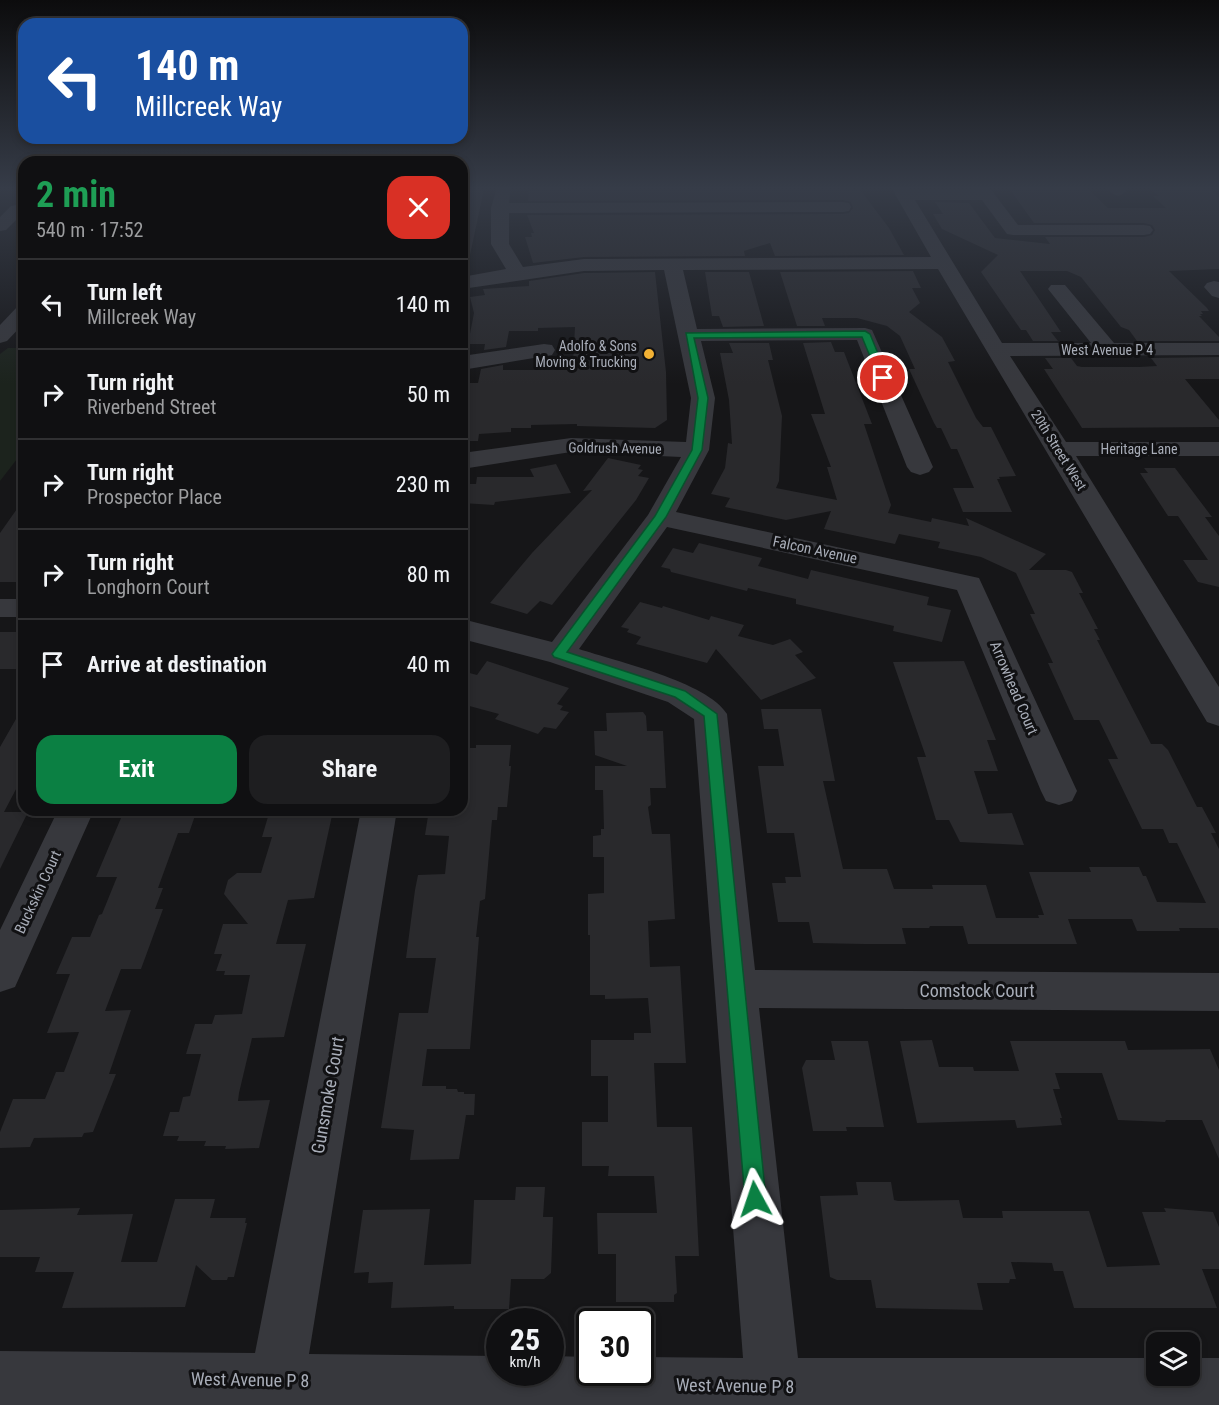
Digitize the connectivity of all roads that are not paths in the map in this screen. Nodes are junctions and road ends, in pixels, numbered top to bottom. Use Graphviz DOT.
graph roads {
  1 [pos="505,253"];
  2 [pos="937,253"];
  3 [pos="943,263"];
  4 [pos="672,264"];
  5 [pos="518,273"];
  6 [pos="468,282"];
  7 [pos="1058,289"];
  8 [pos="18,318"];
  9 [pos="689,335"];
  10 [pos="0,337"];
  11 [pos="1219,349"];
  12 [pos="544,350"];
  13 [pos="995,350"];
  14 [pos="1108,350"];
  15 [pos="468,362"];
  16 [pos="1059,449"];
  17 [pos="1209,449"];
  18 [pos="697,450"];
  19 [pos="468,460"];
  20 [pos="920,467"];
  21 [pos="1219,474"];
  22 [pos="660,517"];
  23 [pos="969,584"];
  24 [pos="0,608"];
  25 [pos="18,608"];
  26 [pos="468,631"];
  27 [pos="559,654"];
  28 [pos="1219,714"];
  29 [pos="1059,791"];
  30 [pos="73,816"];
  31 [pos="378,816"];
  32 [pos="0,974"];
  33 [pos="736,989"];
  34 [pos="1219,992"];
  35 [pos="0,1378"];
  36 [pos="277,1381"];
  37 [pos="1219,1386"];
  38 [pos="774,1396"];
  1 -- 5 [label="street"];
  2 -- 3 [label="street, 20th Street West"];
  3 -- 4 [label="street"];
  3 -- 13 [label="street, 20th Street West"];
  4 -- 5 [label="street"];
  4 -- 9 [label="street"];
  5 -- 6 [label="street"];
  7 -- 14 [label="street"];
  8 -- 10 [label="street"];
  9 -- 18 [label="street"];
  9 -- 20 [label="street"];
  11 -- 14 [label="street, West Avenue P 4"];
  12 -- 15 [label="street"];
  13 -- 14 [label="street, West Avenue P 4"];
  13 -- 16 [label="street, 20th Street West"];
  16 -- 17 [label="street, Heritage Lane"];
  16 -- 28 [label="street, 20th Street West"];
  17 -- 21 [label="street"];
  18 -- 19 [label="street, Goldrush Avenue"];
  18 -- 22 [label="street"];
  22 -- 23 [label="street, Falcon Avenue"];
  22 -- 27 [label="street"];
  23 -- 29 [label="street, Arrowhead Court"];
  24 -- 25 [label="street"];
  26 -- 27 [label="street"];
  27 -- 33 [label="street"];
  30 -- 32 [label="street, Buckskin Court"];
  31 -- 36 [label="street, Gunsmoke Court"];
  33 -- 34 [label="street, Comstock Court"];
  33 -- 38 [label="street"];
  35 -- 36 [label="street, West Avenue P 8"];
  36 -- 38 [label="street, West Avenue P 8"];
  37 -- 38 [label="street, West Avenue P 8"];
}
